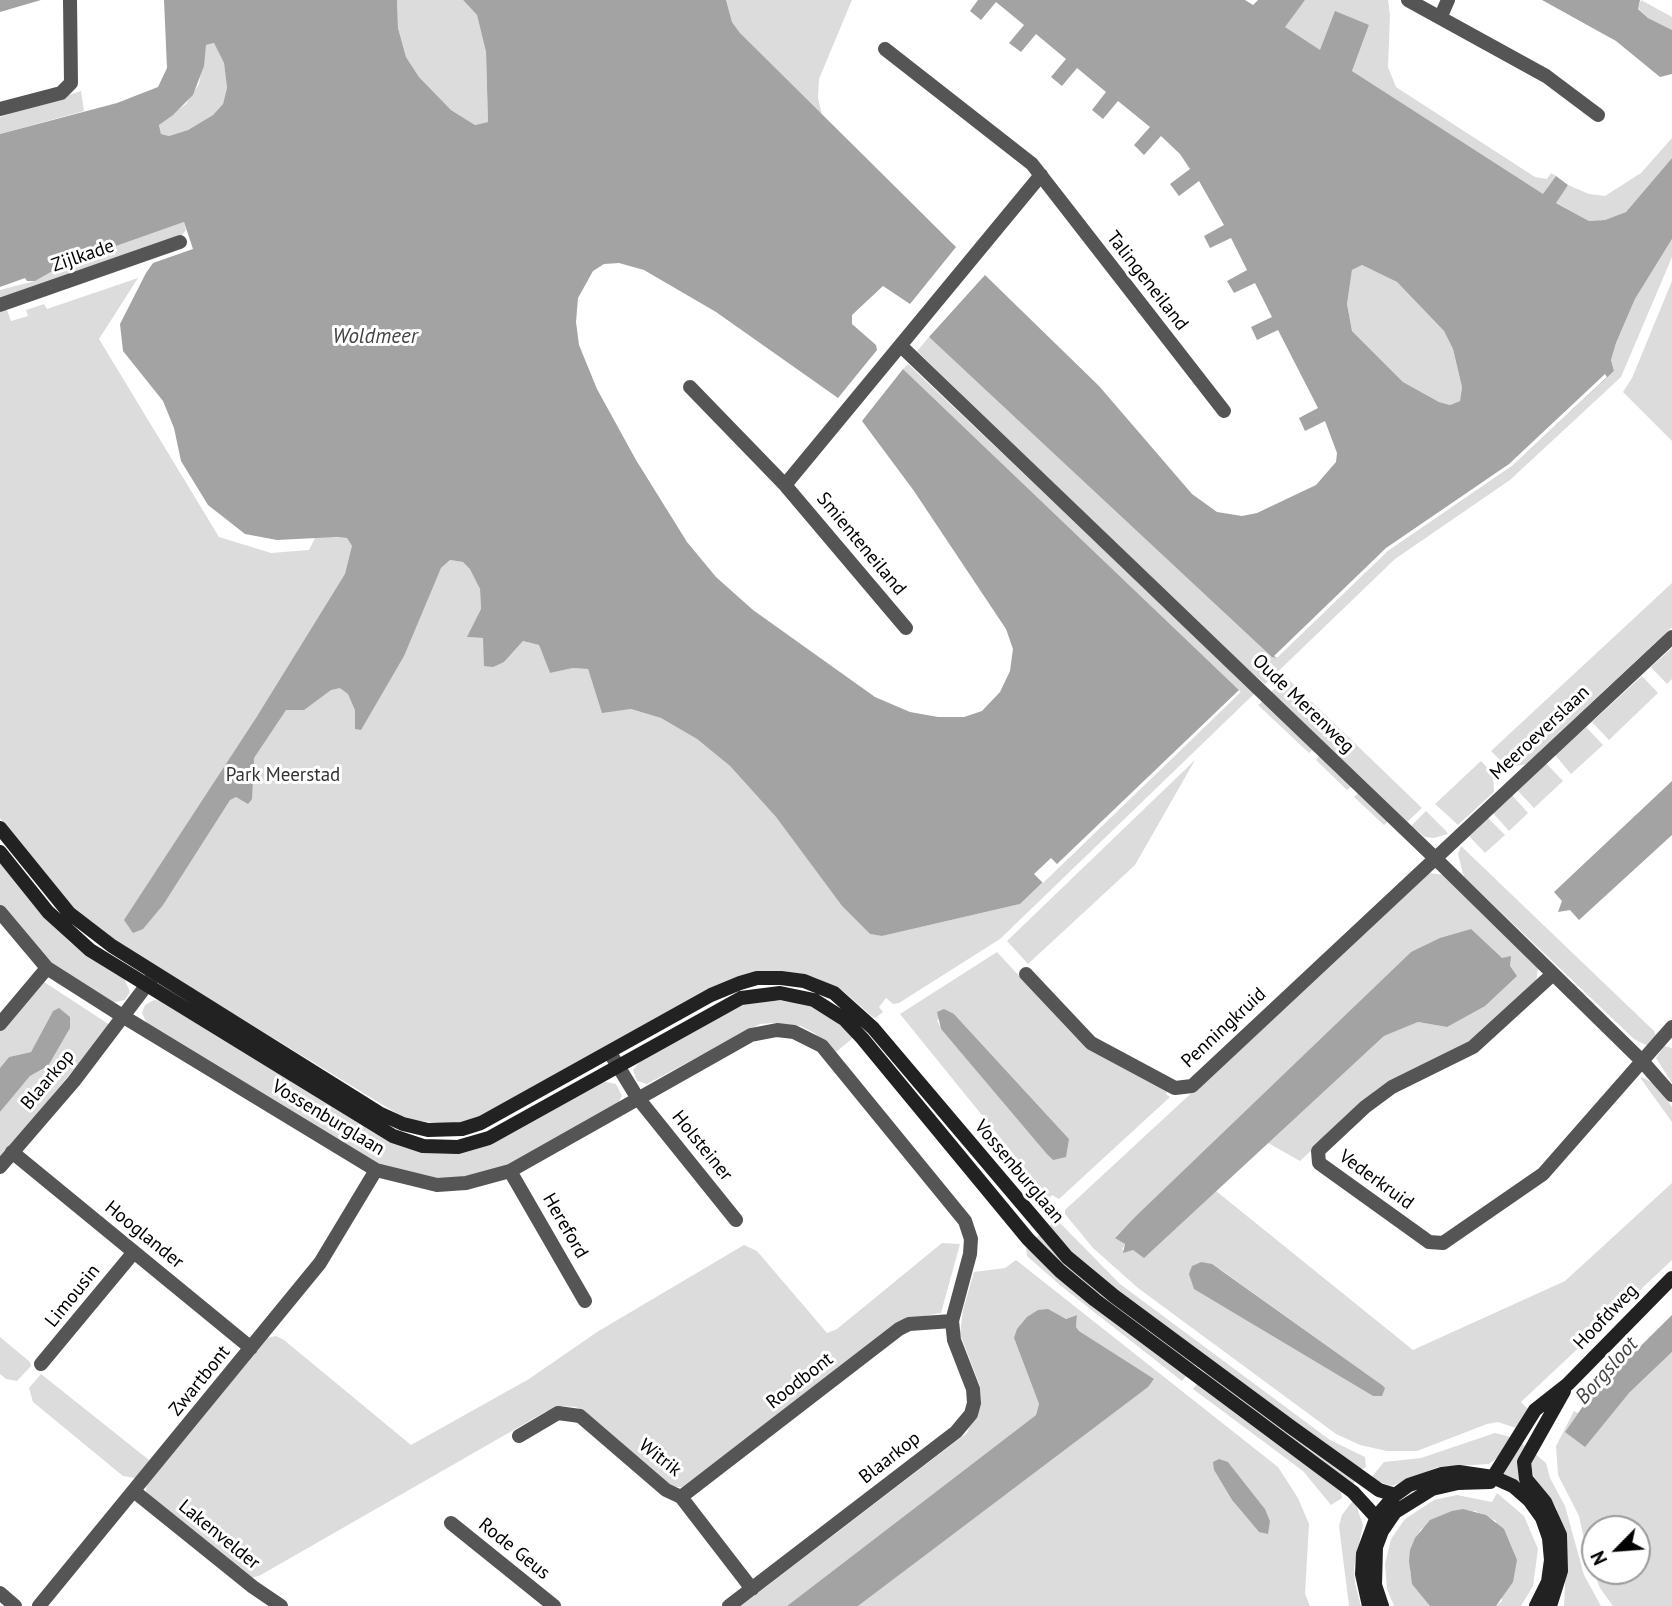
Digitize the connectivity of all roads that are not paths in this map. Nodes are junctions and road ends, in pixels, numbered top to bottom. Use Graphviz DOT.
graph roads {
  1 [pos="70,0"];
  2 [pos="1408,0"];
  3 [pos="1448,0"];
  4 [pos="1441,16"];
  5 [pos="885,49"];
  6 [pos="0,109"];
  7 [pos="1598,115"];
  8 [pos="1041,174"];
  9 [pos="180,242"];
  10 [pos="0,305"];
  11 [pos="902,347"];
  12 [pos="690,387"];
  13 [pos="1224,411"];
  14 [pos="785,485"];
  15 [pos="906,628"];
  16 [pos="1672,637"];
  17 [pos="0,828"];
  18 [pos="0,852"];
  19 [pos="1436,858"];
  20 [pos="0,912"];
  21 [pos="47,968"];
  22 [pos="156,972"];
  23 [pos="1026,974"];
  24 [pos="1553,974"];
  25 [pos="148,986"];
  26 [pos="124,1017"];
  27 [pos="0,1024"];
  28 [pos="1668,1031"];
  29 [pos="614,1060"];
  30 [pos="1642,1061"];
  31 [pos="1672,1095"];
  32 [pos="637,1097"];
  33 [pos="12,1152"];
  34 [pos="0,1167"];
  35 [pos="376,1170"];
  36 [pos="510,1171"];
  37 [pos="736,1220"];
  38 [pos="134,1252"];
  39 [pos="1672,1278"];
  40 [pos="960,1292"];
  41 [pos="585,1301"];
  42 [pos="952,1321"];
  43 [pos="251,1348"];
  44 [pos="41,1364"];
  45 [pos="1568,1384"];
  46 [pos="519,1436"];
  47 [pos="1493,1477"];
  48 [pos="135,1492"];
  49 [pos="1395,1495"];
  50 [pos="681,1497"];
  51 [pos="1381,1521"];
  52 [pos="451,1523"];
  53 [pos="752,1589"];
  54 [pos="0,1594"];
  55 [pos="1542,1605"];
  56 [pos="15,1606"];
  57 [pos="39,1606"];
  58 [pos="281,1606"];
  59 [pos="554,1606"];
  60 [pos="729,1606"];
  61 [pos="1369,1606"];
  62 [pos="1382,1606"];
  1 -- 6 [label="street"];
  2 -- 4 [label="street"];
  3 -- 4 [label="street"];
  4 -- 7 [label="street"];
  5 -- 8 [label="street, Talingeneiland"];
  8 -- 11 [label="street"];
  8 -- 13 [label="street, Talingeneiland"];
  9 -- 10 [label="street, Zijlkade"];
  11 -- 14 [label="street"];
  11 -- 19 [label="street, Oude Merenweg"];
  12 -- 14 [label="street, Smienteneiland"];
  14 -- 15 [label="street, Smienteneiland"];
  16 -- 19 [label="street, Meeroeverslaan"];
  17 -- 22 [label="street, Vossenburglaan"];
  18 -- 25 [label="street, Vossenburglaan"];
  19 -- 23 [label="street, Penningkruid"];
  19 -- 24 [label="street, Oude Merenweg"];
  20 -- 21 [label="street, Vossenburglaan"];
  21 -- 26 [label="street, Vossenburglaan"];
  21 -- 27 [label="street"];
  22 -- 25 [label="street"];
  22 -- 29 [label="street, Vossenburglaan"];
  24 -- 30 [label="street, Oude Merenweg"];
  24 -- 30 [label="street, Vederkruid"];
  25 -- 26 [label="street"];
  25 -- 29 [label="street, Vossenburglaan"];
  26 -- 33 [label="street, Blaarkop"];
  26 -- 35 [label="street, Vossenburglaan"];
  28 -- 30 [label="street"];
  29 -- 32 [label="street"];
  29 -- 49 [label="street, Vossenburglaan"];
  29 -- 51 [label="street, Vossenburglaan"];
  30 -- 31 [label="street, Oude Merenweg"];
  32 -- 36 [label="street, Vossenburglaan"];
  32 -- 37 [label="street, Holsteiner"];
  32 -- 40 [label="street, Vossenburglaan"];
  33 -- 34 [label="street, Blaarkop"];
  33 -- 38 [label="street, Hooglander"];
  35 -- 36 [label="street, Vossenburglaan"];
  35 -- 43 [label="street, Zwartbont"];
  36 -- 41 [label="street, Hereford"];
  38 -- 43 [label="street, Hooglander"];
  38 -- 44 [label="street, Limousin"];
  39 -- 45 [label="street, Hoofdweg"];
  40 -- 42 [label="street, Blaarkop"];
  42 -- 50 [label="street, Roodbont"];
  42 -- 53 [label="street, Blaarkop"];
  43 -- 48 [label="street, Zwartbont"];
  45 -- 47 [label="street, Hoofdweg"];
  45 -- 55 [label="street, Hoofdweg"];
  46 -- 50 [label="street, Witrik"];
  47 -- 49 [label="street"];
  47 -- 51 [label="street"];
  47 -- 55 [label="street"];
  48 -- 57 [label="street, Zwartbont"];
  48 -- 58 [label="street, Lakenvelder"];
  49 -- 51 [label="street"];
  50 -- 53 [label="street, Witrik"];
  51 -- 61 [label="street"];
  51 -- 62 [label="street"];
  52 -- 59 [label="street, Rode Geus"];
  53 -- 60 [label="street, Blaarkop"];
  54 -- 56 [label="street"];
}
